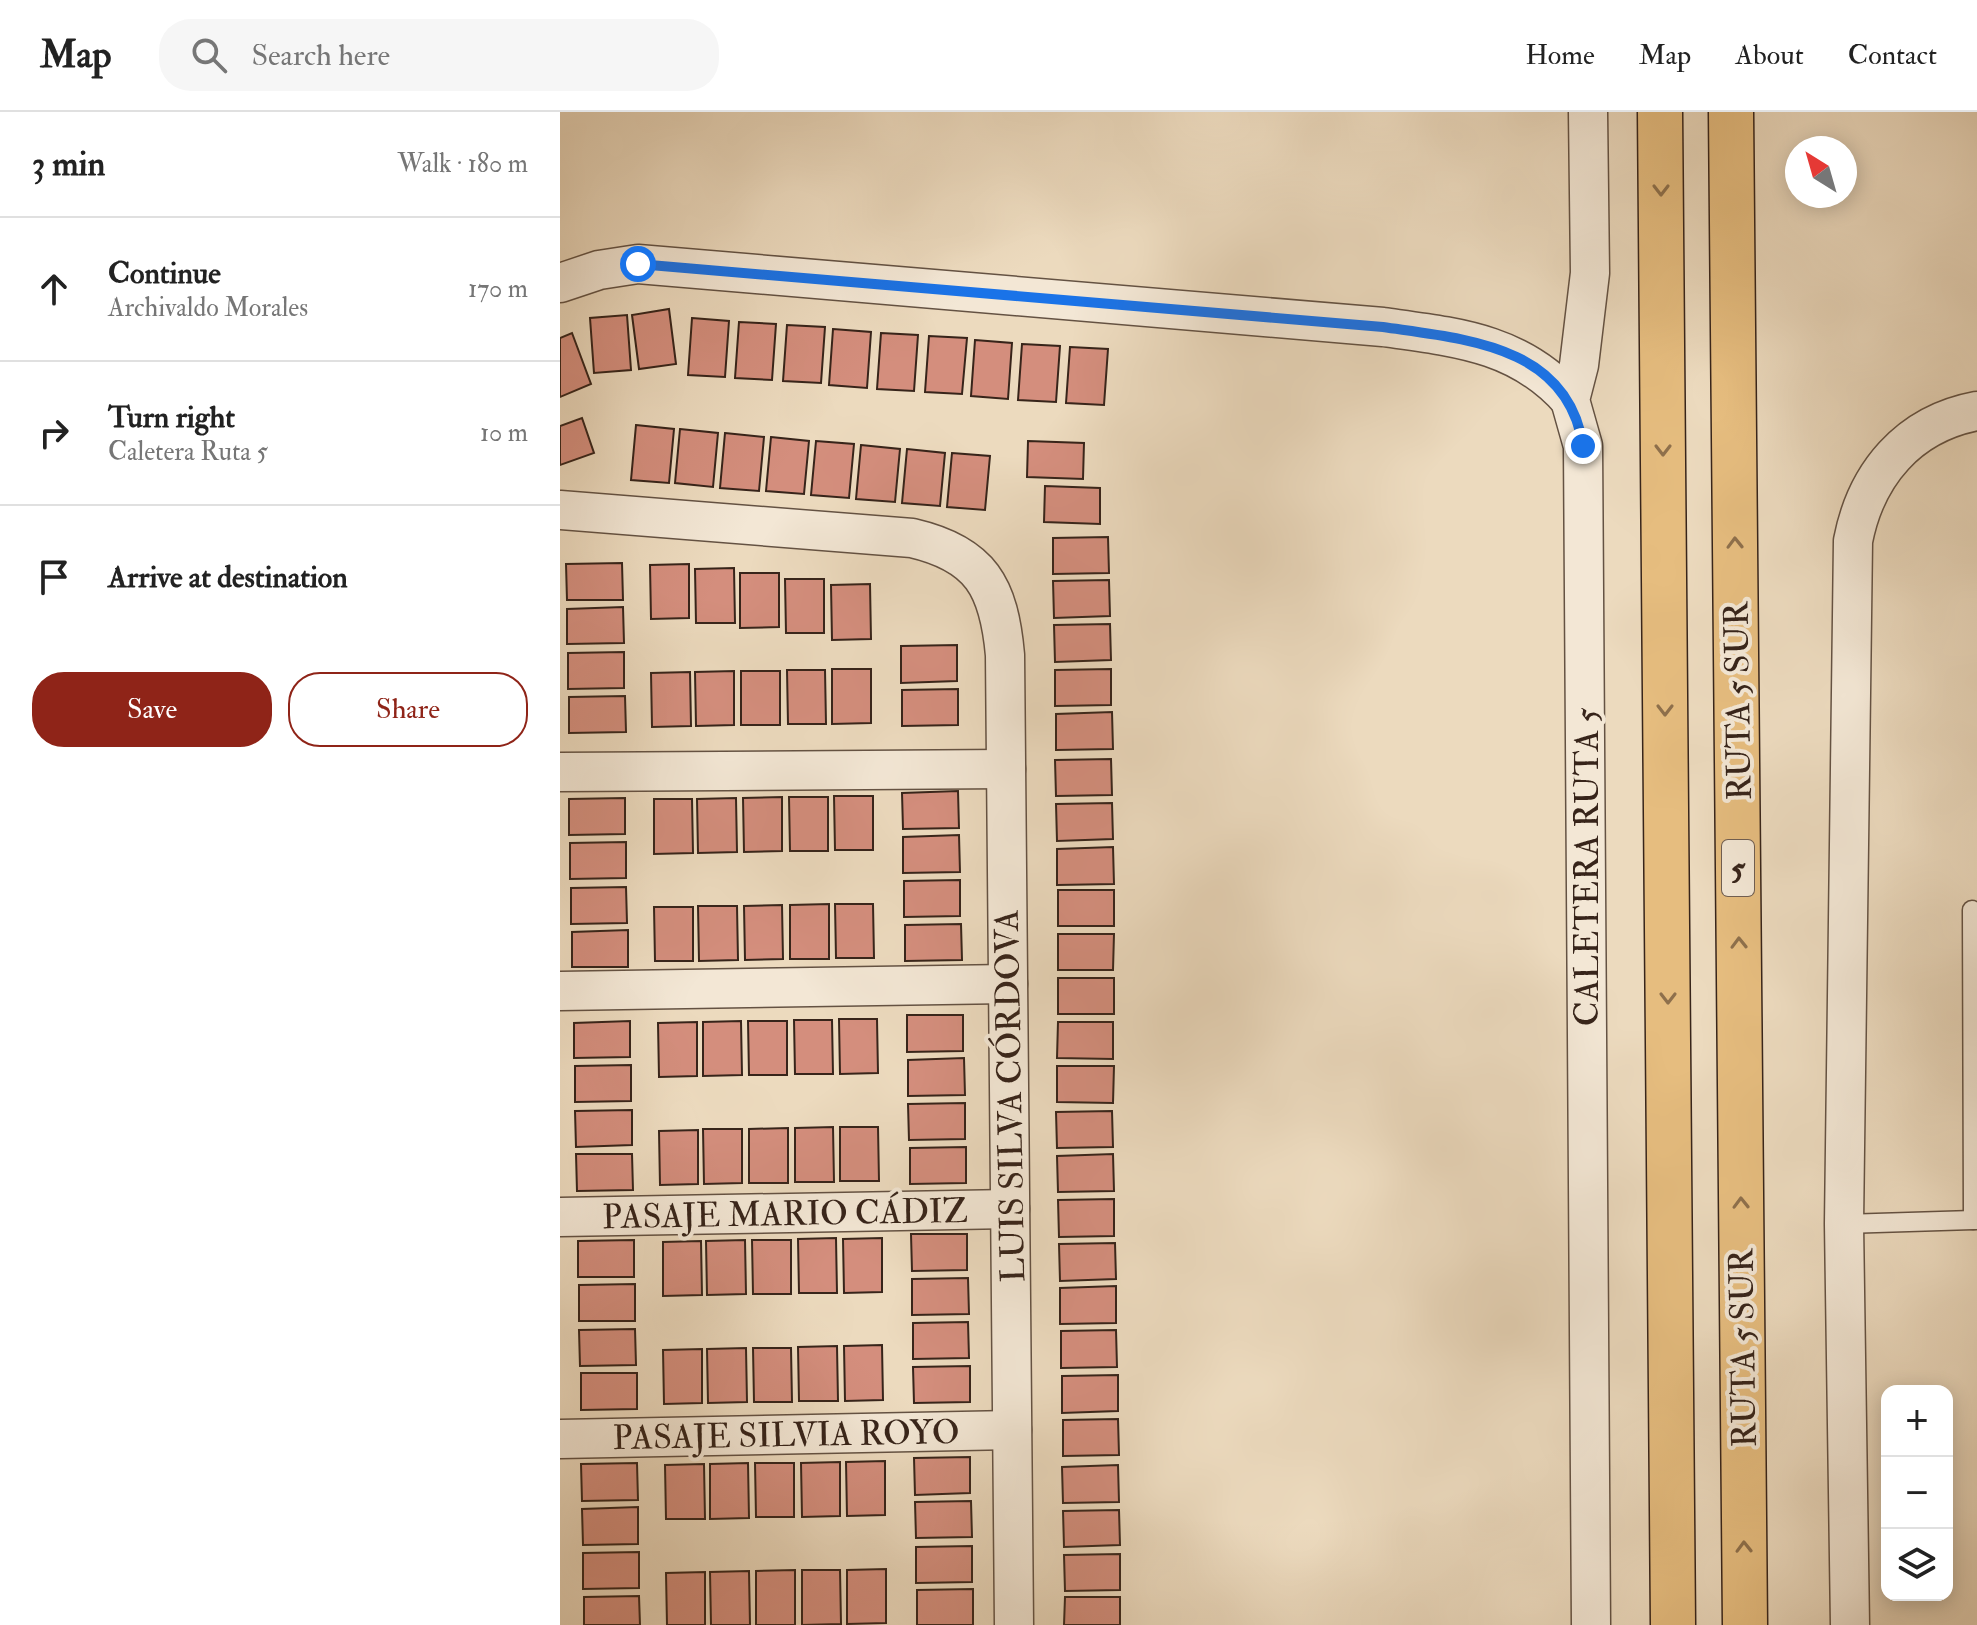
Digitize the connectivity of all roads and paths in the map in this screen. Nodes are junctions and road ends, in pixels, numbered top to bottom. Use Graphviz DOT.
graph roads {
  1 [pos="1588,112"];
  2 [pos="1660,112"];
  3 [pos="1731,112"];
  4 [pos="560,283"];
  5 [pos="1570,400"];
  6 [pos="1977,411"];
  7 [pos="560,510"];
  8 [pos="1006,769"];
  9 [pos="560,772"];
  10 [pos="1972,910"];
  11 [pos="1008,984"];
  12 [pos="560,991"];
  13 [pos="1010,1209"];
  14 [pos="560,1217"];
  15 [pos="1975,1220"];
  16 [pos="1844,1224"];
  17 [pos="1012,1430"];
  18 [pos="560,1439"];
  19 [pos="1014,1625"];
  20 [pos="1591,1625"];
  21 [pos="1673,1625"];
  22 [pos="1745,1625"];
  23 [pos="1850,1625"];
  1 -- 5 [label="street, CALETERA RUTA 5"];
  2 -- 21 [label="highway, RUTA 5 SUR, one-way"];
  22 -- 3 [label="highway, RUTA 5 SUR / 5, one-way"];
  4 -- 5 [label="street"];
  5 -- 20 [label="street, CALETERA RUTA 5"];
  6 -- 16 [label="street"];
  7 -- 8 [label="street, LUIS SILVA CÓRDOVA"];
  8 -- 9 [label="street"];
  8 -- 11 [label="street, LUIS SILVA CÓRDOVA"];
  10 -- 15 [label="lane"];
  11 -- 12 [label="street"];
  11 -- 13 [label="street, LUIS SILVA CÓRDOVA"];
  13 -- 14 [label="street, PASAJE MARIO CÁDIZ"];
  13 -- 17 [label="street, LUIS SILVA CÓRDOVA"];
  15 -- 16 [label="lane"];
  16 -- 23 [label="street"];
  17 -- 18 [label="street, PASAJE SILVIA ROYO"];
  17 -- 19 [label="street, LUIS SILVA CÓRDOVA"];
}
